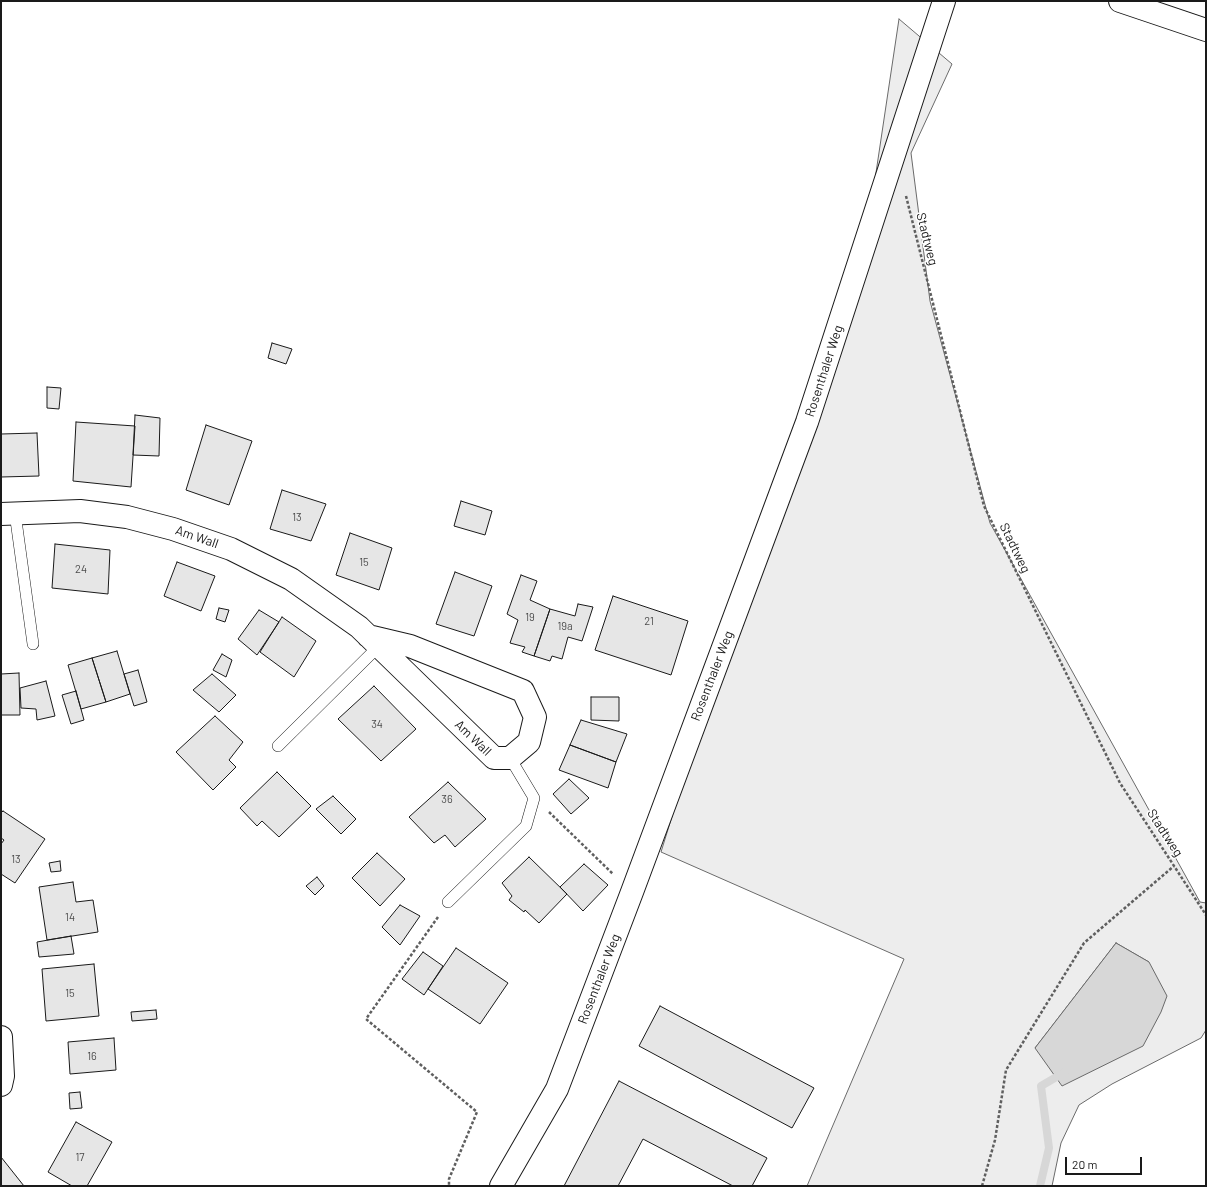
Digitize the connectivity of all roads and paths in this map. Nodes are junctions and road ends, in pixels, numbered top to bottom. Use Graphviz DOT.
graph roads {
  1 [pos="1120,1"];
  2 [pos="941,11"];
  3 [pos="1206,30"];
  4 [pos="905,192"];
  5 [pos="8,514"];
  6 [pos="374,641"];
  7 [pos="33,644"];
  8 [pos="278,746"];
  9 [pos="510,758"];
  10 [pos="534,798"];
  11 [pos="1174,866"];
  12 [pos="632,892"];
  13 [pos="448,902"];
  14 [pos="1206,915"];
  15 [pos="1,1037"];
  16 [pos="1,1085"];
  17 [pos="449,1186"];
  18 [pos="501,1186"];
  19 [pos="982,1186"];
  1 -- 3 [label="main road"];
  2 -- 12 [label="main road, Rosenthaler Weg"];
  4 -- 11 [label="path, Stadtweg"];
  5 -- 6 [label="main road, Am Wall"];
  5 -- 7 [label="lane"];
  6 -- 8 [label="lane"];
  6 -- 9 [label="main road, Am Wall"];
  6 -- 9 [label="main road, Am Wall"];
  9 -- 10 [label="lane"];
  10 -- 12 [label="path"];
  10 -- 13 [label="lane"];
  11 -- 14 [label="path, Stadtweg"];
  11 -- 19 [label="path"];
  12 -- 18 [label="main road, Rosenthaler Weg"];
  13 -- 17 [label="path"];
  15 -- 16 [label="main road"];
}
